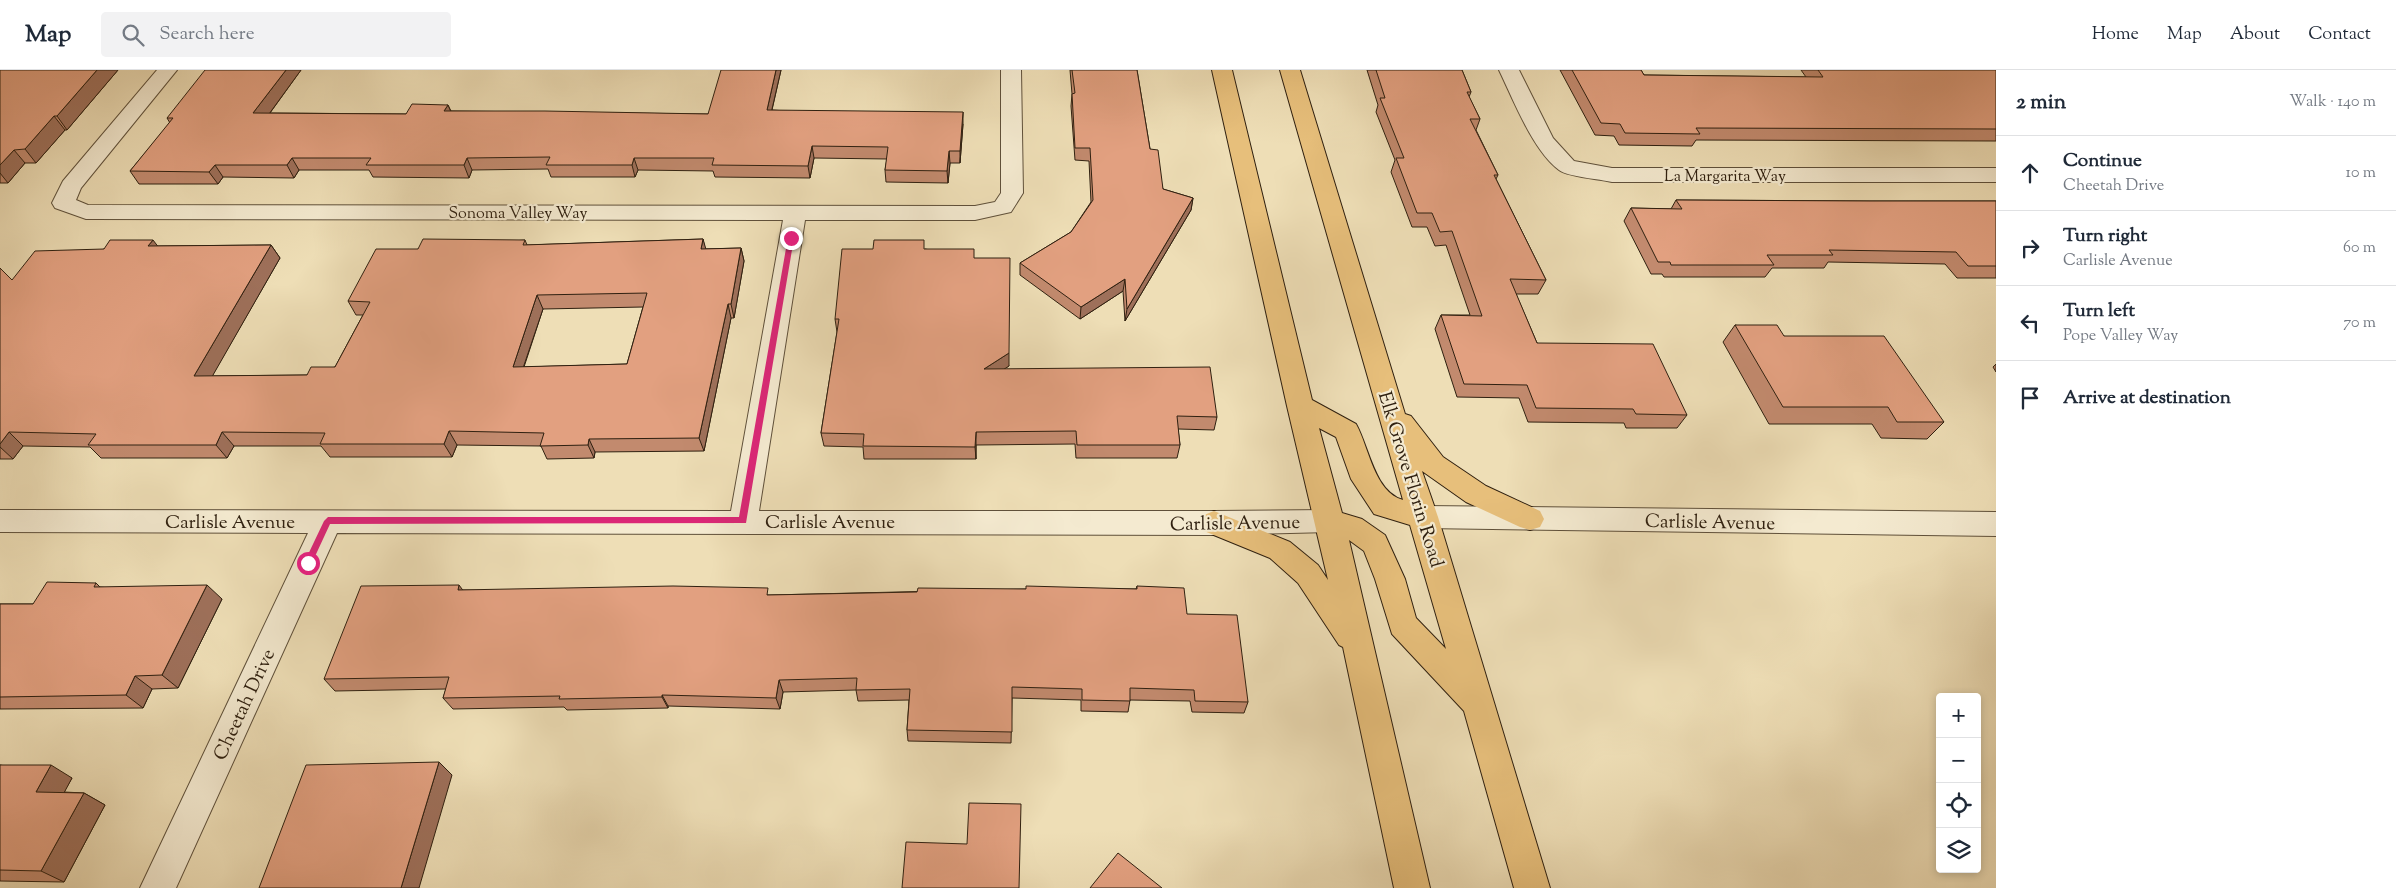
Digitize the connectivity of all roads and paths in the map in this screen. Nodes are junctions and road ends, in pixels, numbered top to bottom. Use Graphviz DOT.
graph roads {
  1 [pos="167,70"];
  2 [pos="1011,70"];
  3 [pos="1222,70"];
  4 [pos="1290,70"];
  5 [pos="1509,70"];
  6 [pos="1996,175"];
  7 [pos="795,213"];
  8 [pos="1300,406"];
  9 [pos="1391,408"];
  10 [pos="1424,517"];
  11 [pos="1530,518"];
  12 [pos="0,521"];
  13 [pos="328,521"];
  14 [pos="743,521"];
  15 [pos="1330,521"];
  16 [pos="1214,523"];
  17 [pos="1996,524"];
  18 [pos="1356,644"];
  19 [pos="1478,704"];
  20 [pos="158,888"];
  21 [pos="1412,888"];
  22 [pos="1532,888"];
  1 -- 7 [label="street, Sonoma Valley Way"];
  2 -- 7 [label="street, Sonoma Valley Way"];
  3 -- 8 [label="main road"];
  4 -- 9 [label="main road, Elk Grove Florin Road"];
  5 -- 6 [label="street, La Margarita Way"];
  7 -- 14 [label="street"];
  8 -- 10 [label="main road"];
  8 -- 15 [label="main road"];
  9 -- 10 [label="main road, Elk Grove Florin Road"];
  9 -- 11 [label="main road"];
  10 -- 11 [label="street, Carlisle Avenue"];
  10 -- 19 [label="main road, Elk Grove Florin Road"];
  11 -- 17 [label="street, Carlisle Avenue"];
  12 -- 13 [label="street, Carlisle Avenue"];
  13 -- 14 [label="street, Carlisle Avenue"];
  13 -- 20 [label="street, Cheetah Drive"];
  14 -- 16 [label="street, Carlisle Avenue"];
  15 -- 16 [label="street, Carlisle Avenue"];
  15 -- 18 [label="main road"];
  15 -- 19 [label="main road"];
  16 -- 18 [label="main road"];
  18 -- 21 [label="main road"];
  19 -- 22 [label="main road, Elk Grove Florin Road"];
}
